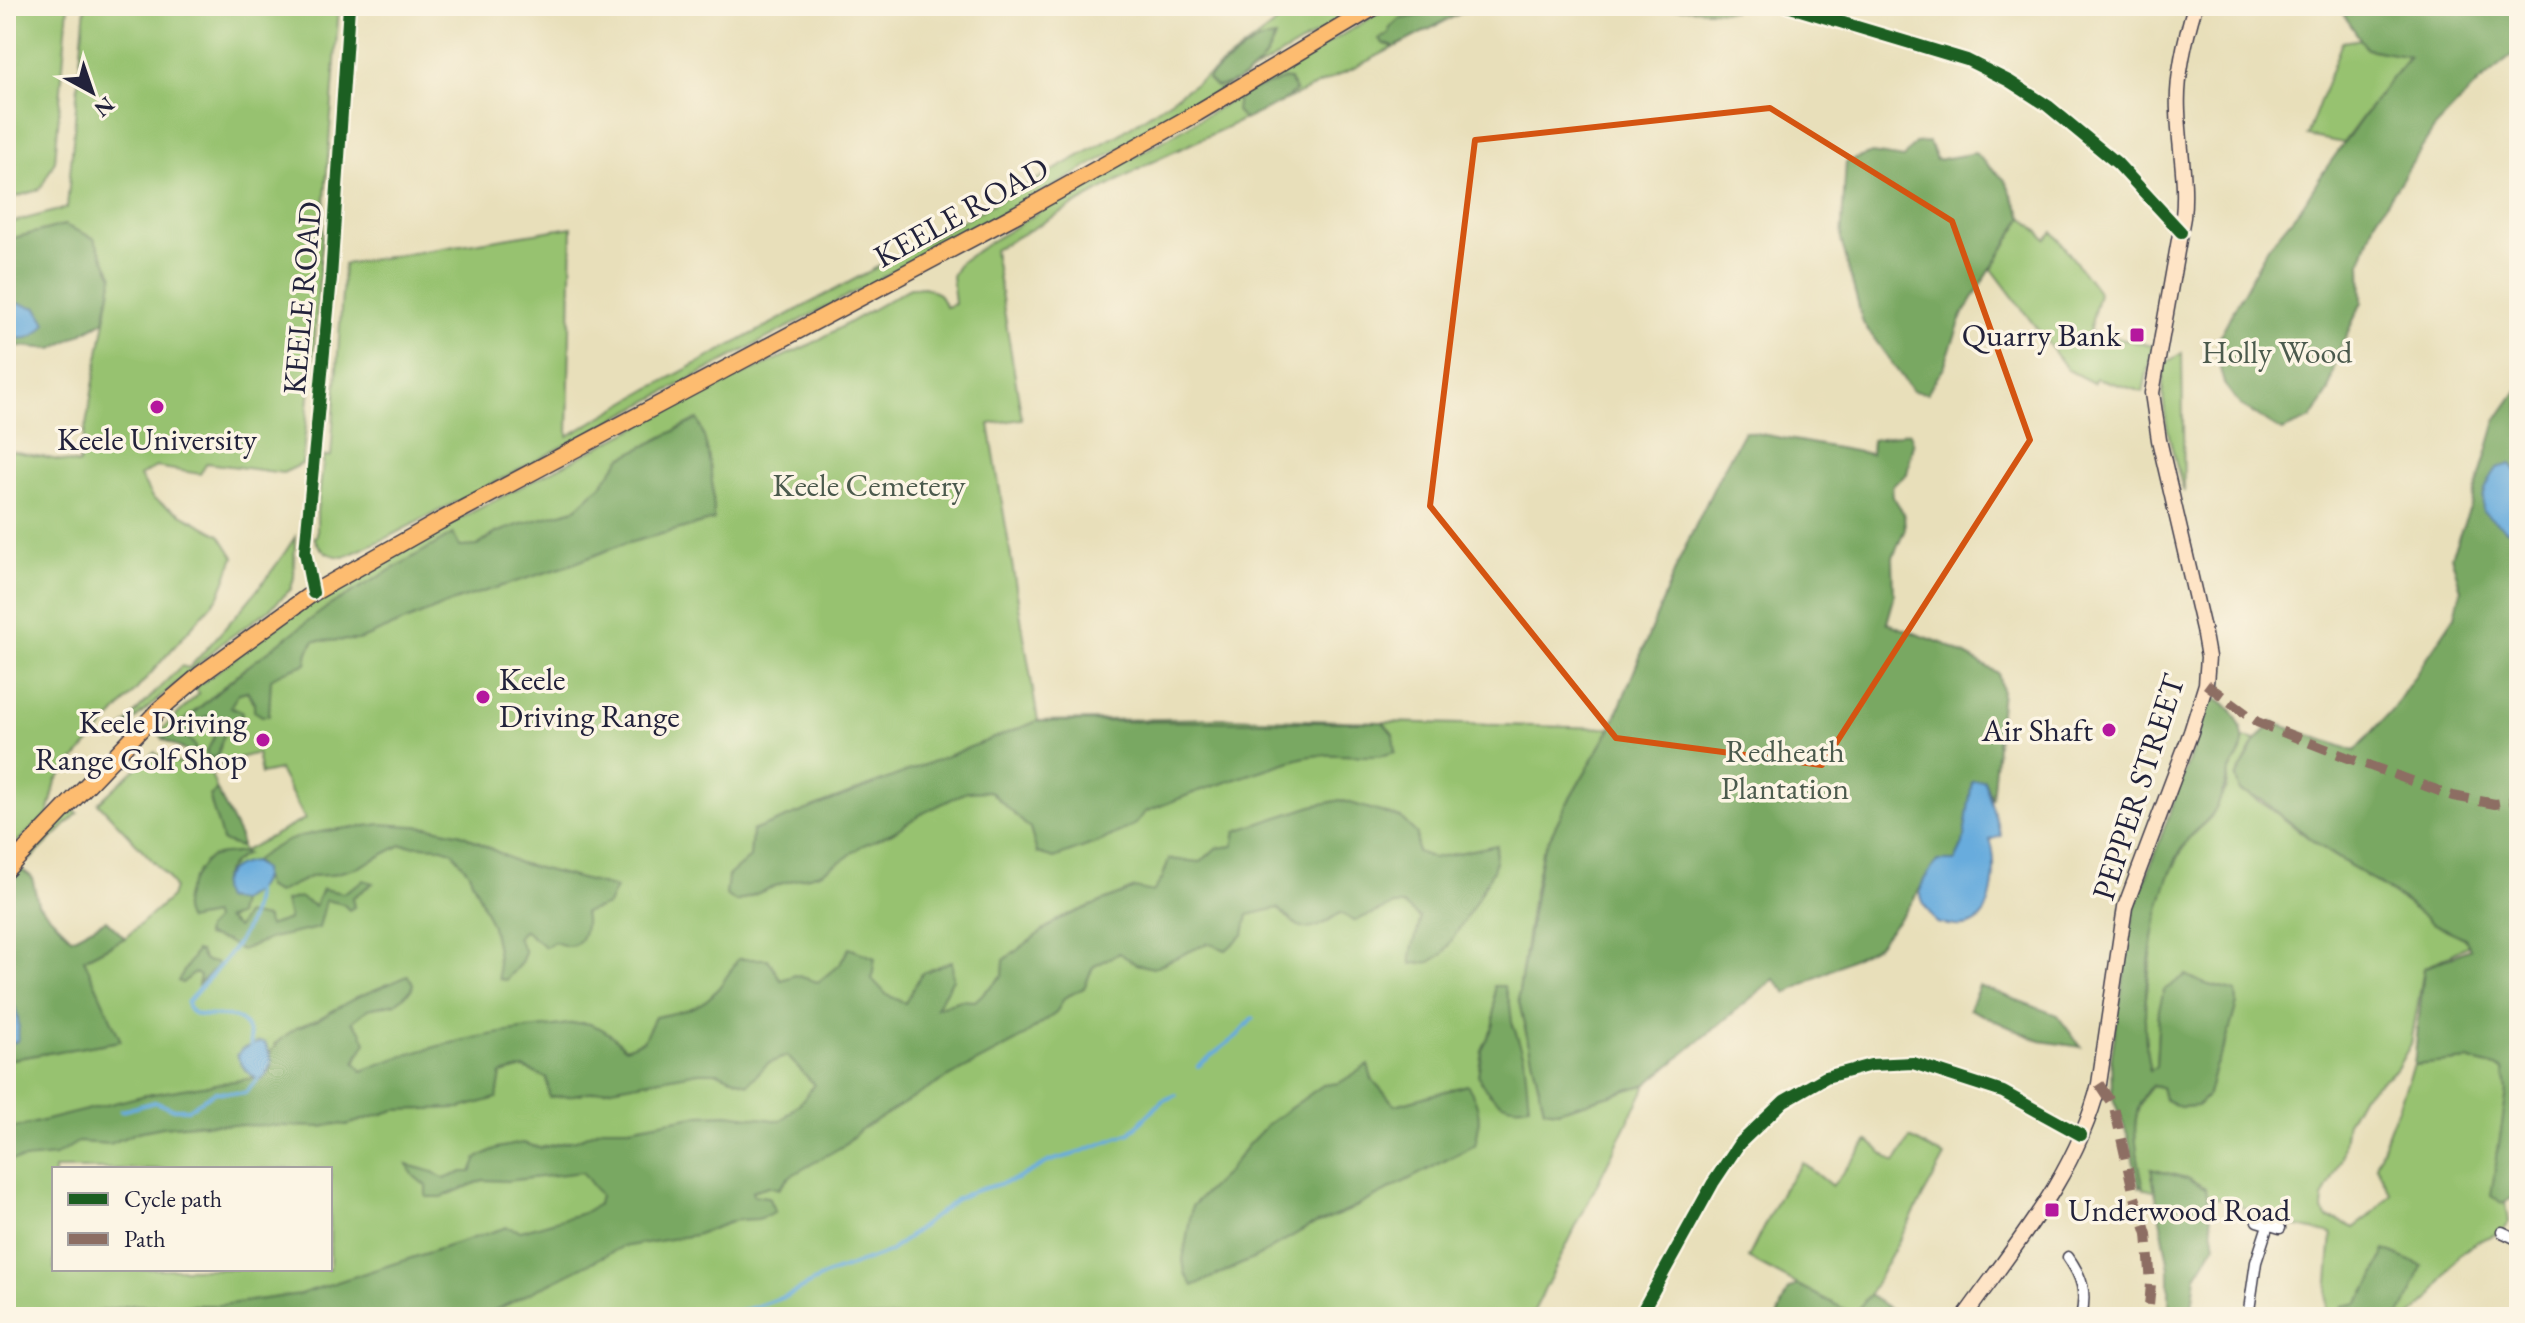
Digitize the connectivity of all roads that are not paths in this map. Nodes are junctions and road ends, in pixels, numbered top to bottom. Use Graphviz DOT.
graph roads {
  1 [pos="349,6"];
  2 [pos="1376,6"];
  3 [pos="1787,6"];
  4 [pos="2195,6"];
  5 [pos="2181,232"];
  6 [pos="313,593"];
  7 [pos="6,870"];
  8 [pos="2081,1135"];
  9 [pos="2257,1221"];
  10 [pos="2502,1232"];
  11 [pos="2519,1240"];
  12 [pos="2068,1257"];
  13 [pos="1639,1317"];
  14 [pos="1964,1317"];
  15 [pos="2081,1317"];
  16 [pos="2248,1317"];
  1 -- 6 [label="street, KEELE ROAD"];
  2 -- 6 [label="main road, KEELE ROAD"];
  3 -- 5 [label="street"];
  4 -- 5 [label="main road, PEPPER STREET"];
  5 -- 8 [label="main road, PEPPER STREET"];
  6 -- 7 [label="main road, KEELE ROAD"];
  8 -- 13 [label="street"];
  8 -- 14 [label="main road, PEPPER STREET"];
  9 -- 16 [label="street"];
  10 -- 11 [label="street"];
  12 -- 15 [label="street"];
}
